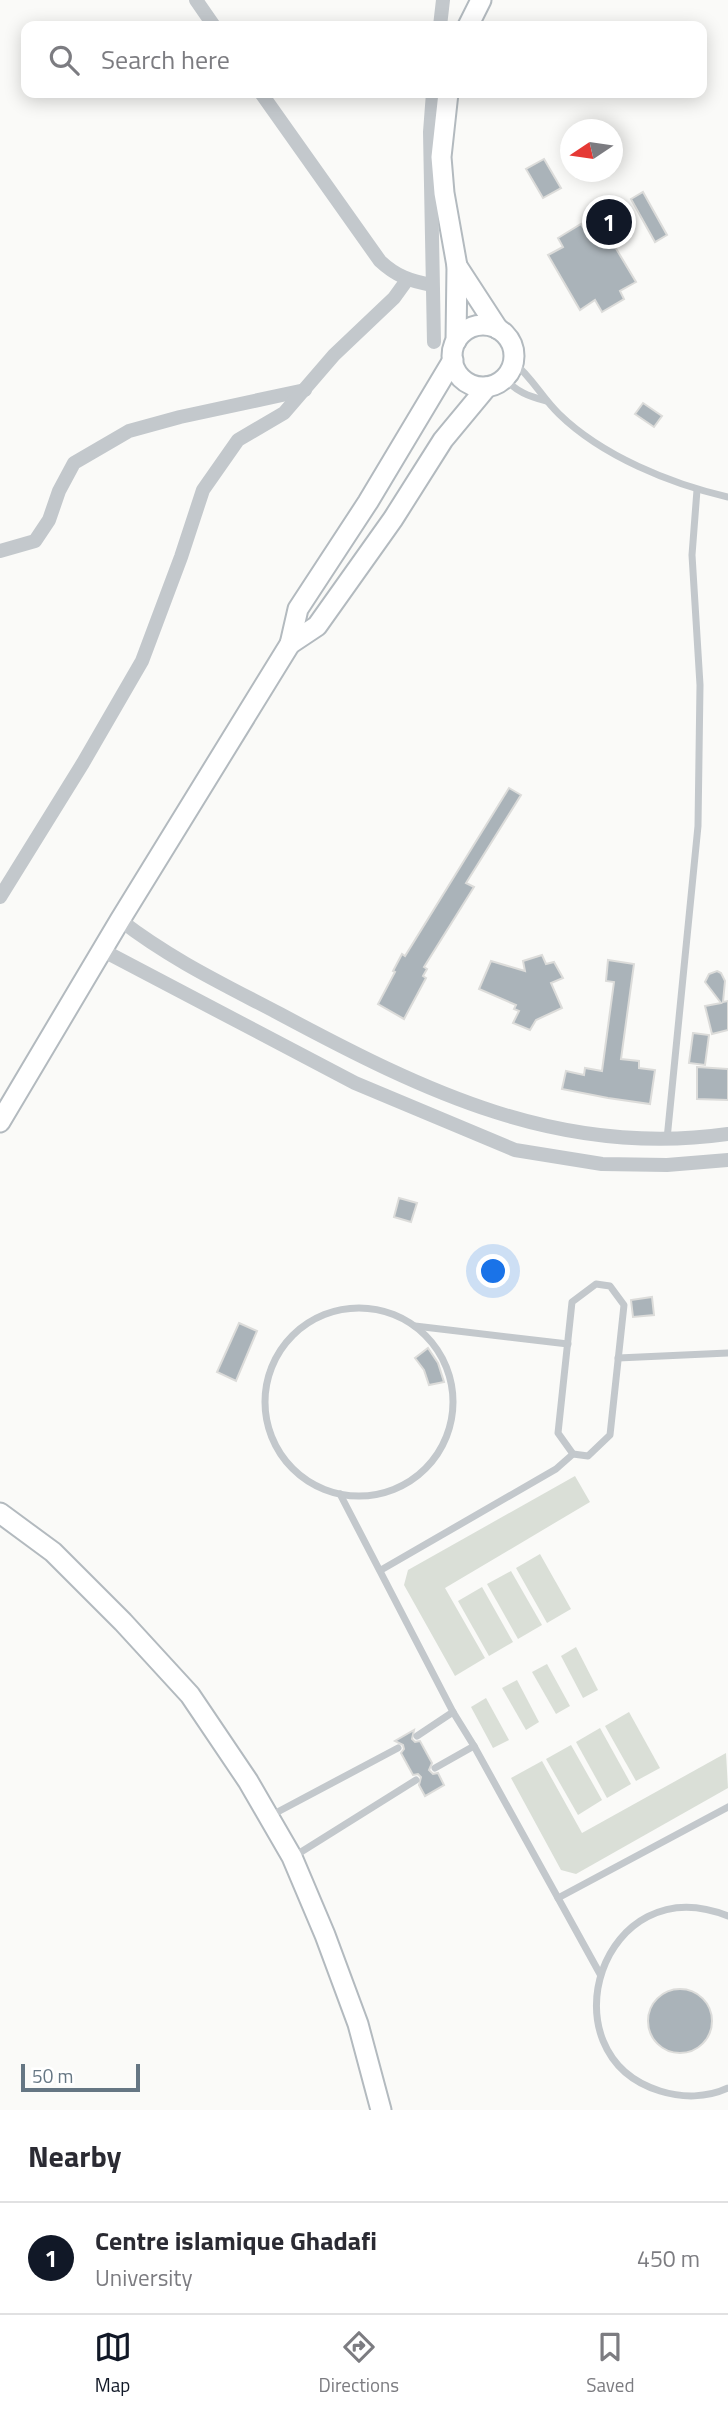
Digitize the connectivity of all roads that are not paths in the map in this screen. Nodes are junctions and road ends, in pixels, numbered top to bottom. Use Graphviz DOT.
graph roads {
  1 [pos="196,0"];
  2 [pos="443,0"];
  3 [pos="481,0"];
  4 [pos="211,21"];
  5 [pos="441,21"];
  6 [pos="470,21"];
  7 [pos="265,98"];
  8 [pos="433,98"];
  9 [pos="447,98"];
  10 [pos="457,266"];
  11 [pos="407,280"];
  12 [pos="432,285"];
  13 [pos="498,329"];
  14 [pos="434,342"];
  15 [pos="454,351"];
  16 [pos="502,376"];
  17 [pos="305,390"];
  18 [pos="546,401"];
  19 [pos="697,490"];
  20 [pos="728,497"];
  21 [pos="0,551"];
  22 [pos="290,644"];
  23 [pos="0,897"];
  24 [pos="120,920"];
  25 [pos="102,950"];
  26 [pos="0,1122"];
  27 [pos="728,1134"];
  28 [pos="667,1140"];
  29 [pos="728,1160"];
  30 [pos="414,1325"];
  31 [pos="568,1344"];
  32 [pos="728,1353"];
  33 [pos="618,1358"];
  34 [pos="573,1454"];
  35 [pos="340,1494"];
  36 [pos="0,1513"];
  37 [pos="381,1570"];
  38 [pos="453,1712"];
  39 [pos="417,1736"];
  40 [pos="474,1746"];
  41 [pos="398,1748"];
  42 [pos="435,1768"];
  43 [pos="416,1780"];
  44 [pos="728,1807"];
  45 [pos="270,1816"];
  46 [pos="292,1857"];
  47 [pos="558,1898"];
  48 [pos="728,1916"];
  49 [pos="600,1974"];
  50 [pos="728,2088"];
  51 [pos="381,2110"];
  1 -- 4 [label="street"];
  2 -- 5 [label="street"];
  3 -- 6 [label="main road"];
  7 -- 11 [label="street"];
  8 -- 12 [label="street"];
  9 -- 10 [label="main road"];
  10 -- 13 [label="main road"];
  10 -- 15 [label="main road"];
  11 -- 12 [label="street"];
  11 -- 17 [label="street"];
  12 -- 14 [label="street"];
  13 -- 15 [label="main road"];
  13 -- 16 [label="main road"];
  15 -- 16 [label="main road"];
  15 -- 22 [label="main road"];
  16 -- 18 [label="lane"];
  16 -- 18 [label="lane"];
  16 -- 22 [label="main road"];
  17 -- 21 [label="street"];
  17 -- 23 [label="street"];
  18 -- 19 [label="lane"];
  19 -- 20 [label="lane"];
  19 -- 28 [label="lane"];
  22 -- 24 [label="main road"];
  24 -- 25 [label="main road"];
  24 -- 28 [label="street"];
  25 -- 26 [label="main road"];
  25 -- 29 [label="street"];
  27 -- 28 [label="street"];
  30 -- 31 [label="lane"];
  30 -- 35 [label="lane"];
  30 -- 35 [label="lane"];
  31 -- 33 [label="lane"];
  31 -- 34 [label="lane"];
  32 -- 33 [label="lane"];
  33 -- 34 [label="lane"];
  34 -- 37 [label="lane"];
  35 -- 37 [label="lane"];
  36 -- 45 [label="main road"];
  37 -- 38 [label="lane"];
  38 -- 39 [label="lane"];
  38 -- 40 [label="lane"];
  40 -- 42 [label="lane"];
  40 -- 47 [label="lane"];
  41 -- 45 [label="lane"];
  43 -- 46 [label="lane"];
  44 -- 47 [label="lane"];
  45 -- 46 [label="main road"];
  46 -- 51 [label="main road"];
  47 -- 49 [label="lane"];
  48 -- 49 [label="lane"];
  49 -- 50 [label="lane"];
}
